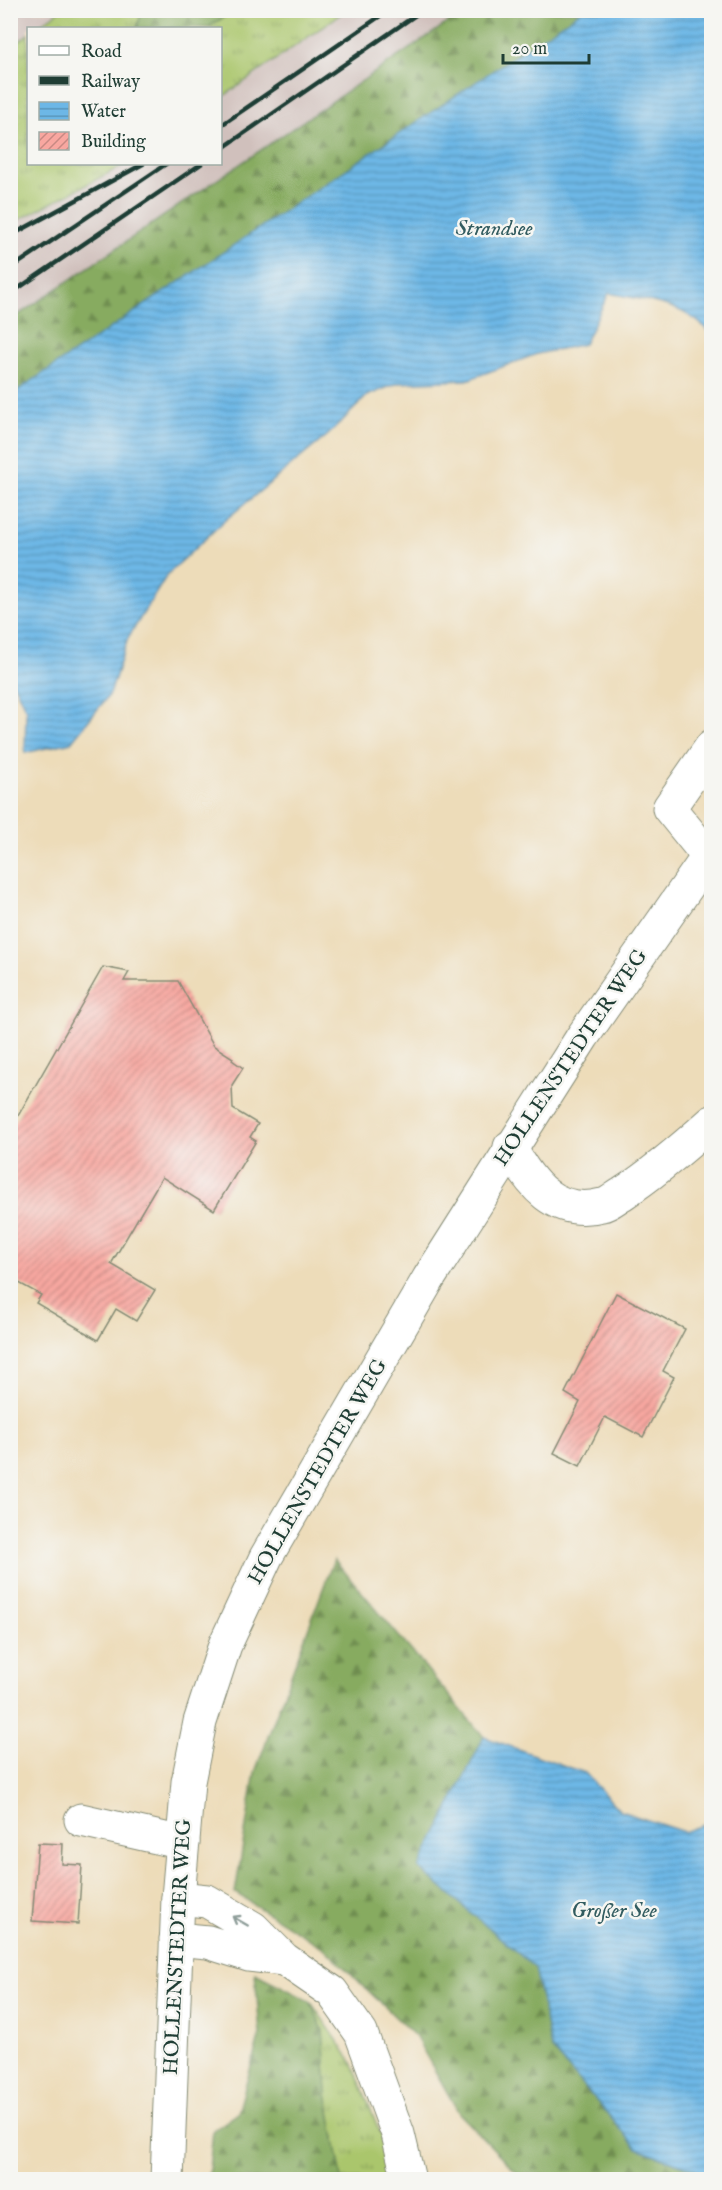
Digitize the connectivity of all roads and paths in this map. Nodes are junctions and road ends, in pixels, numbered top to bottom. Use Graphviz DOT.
graph roads {
  1 [pos="711,746"];
  2 [pos="710,853"];
  3 [pos="711,1122"];
  4 [pos="510,1147"];
  5 [pos="81,1820"];
  6 [pos="183,1843"];
  7 [pos="178,1898"];
  8 [pos="176,1940"];
  9 [pos="284,1959"];
  10 [pos="167,2180"];
  11 [pos="409,2180"];
  1 -- 2 [label="main road"];
  2 -- 4 [label="main road, HOLLENSTEDTER WEG"];
  3 -- 4 [label="main road"];
  4 -- 6 [label="main road, HOLLENSTEDTER WEG"];
  5 -- 6 [label="main road"];
  6 -- 7 [label="main road, HOLLENSTEDTER WEG"];
  7 -- 8 [label="main road, HOLLENSTEDTER WEG"];
  9 -- 7 [label="main road, one-way"];
  8 -- 9 [label="main road"];
  8 -- 10 [label="main road, HOLLENSTEDTER WEG"];
  9 -- 11 [label="main road"];
}
